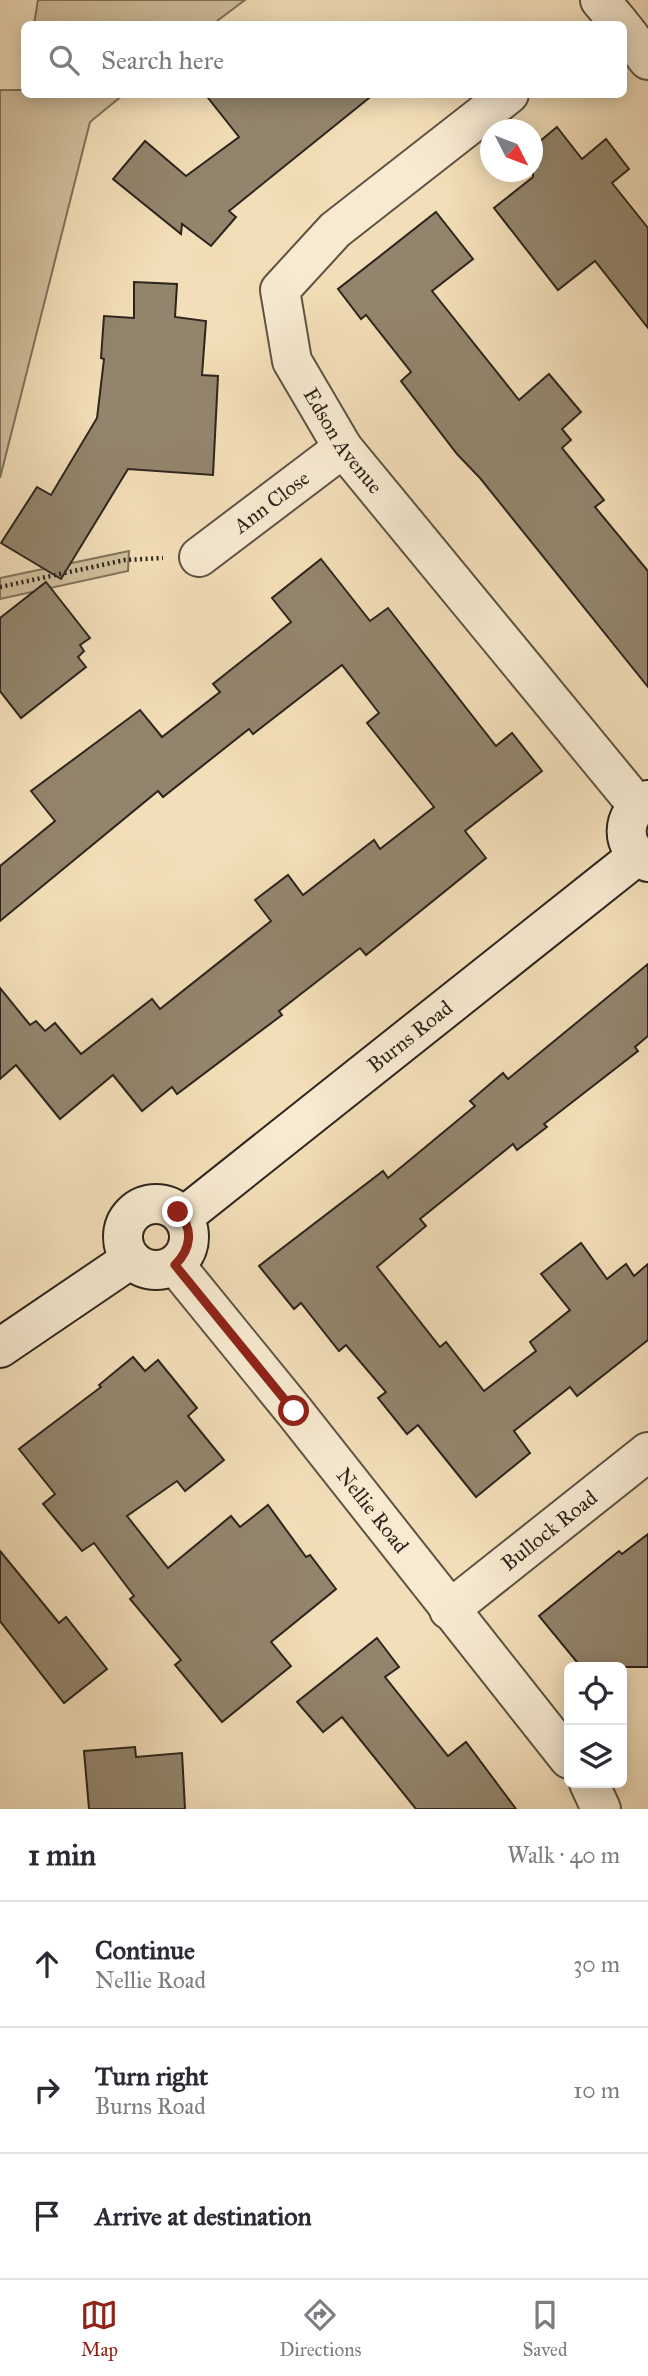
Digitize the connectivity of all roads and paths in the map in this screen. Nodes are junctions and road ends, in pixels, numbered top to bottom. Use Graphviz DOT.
graph roads {
  1 [pos="627,37"];
  2 [pos="648,60"];
  3 [pos="504,98"];
  4 [pos="343,448"];
  5 [pos="199,557"];
  6 [pos="0,587"];
  7 [pos="643,803"];
  8 [pos="643,860"];
  9 [pos="183,1217"];
  10 [pos="131,1259"];
  11 [pos="175,1265"];
  12 [pos="0,1348"];
  13 [pos="648,1452"];
  14 [pos="449,1610"];
  15 [pos="564,1753"];
  16 [pos="591,1788"];
  17 [pos="601,1809"];
  1 -- 2 [label="street"];
  3 -- 4 [label="street, Edson Avenue"];
  4 -- 5 [label="street, Ann Close"];
  4 -- 7 [label="street, Edson Avenue"];
  5 -- 6 [label="path"];
  7 -- 8 [label="street, Burns Road"];
  8 -- 9 [label="street, Burns Road"];
  9 -- 10 [label="street"];
  9 -- 11 [label="street"];
  10 -- 11 [label="street"];
  10 -- 12 [label="street"];
  11 -- 14 [label="street, Nellie Road"];
  13 -- 14 [label="street, Bullock Road"];
  14 -- 15 [label="street, Nellie Road"];
  16 -- 17 [label="street"];
}
